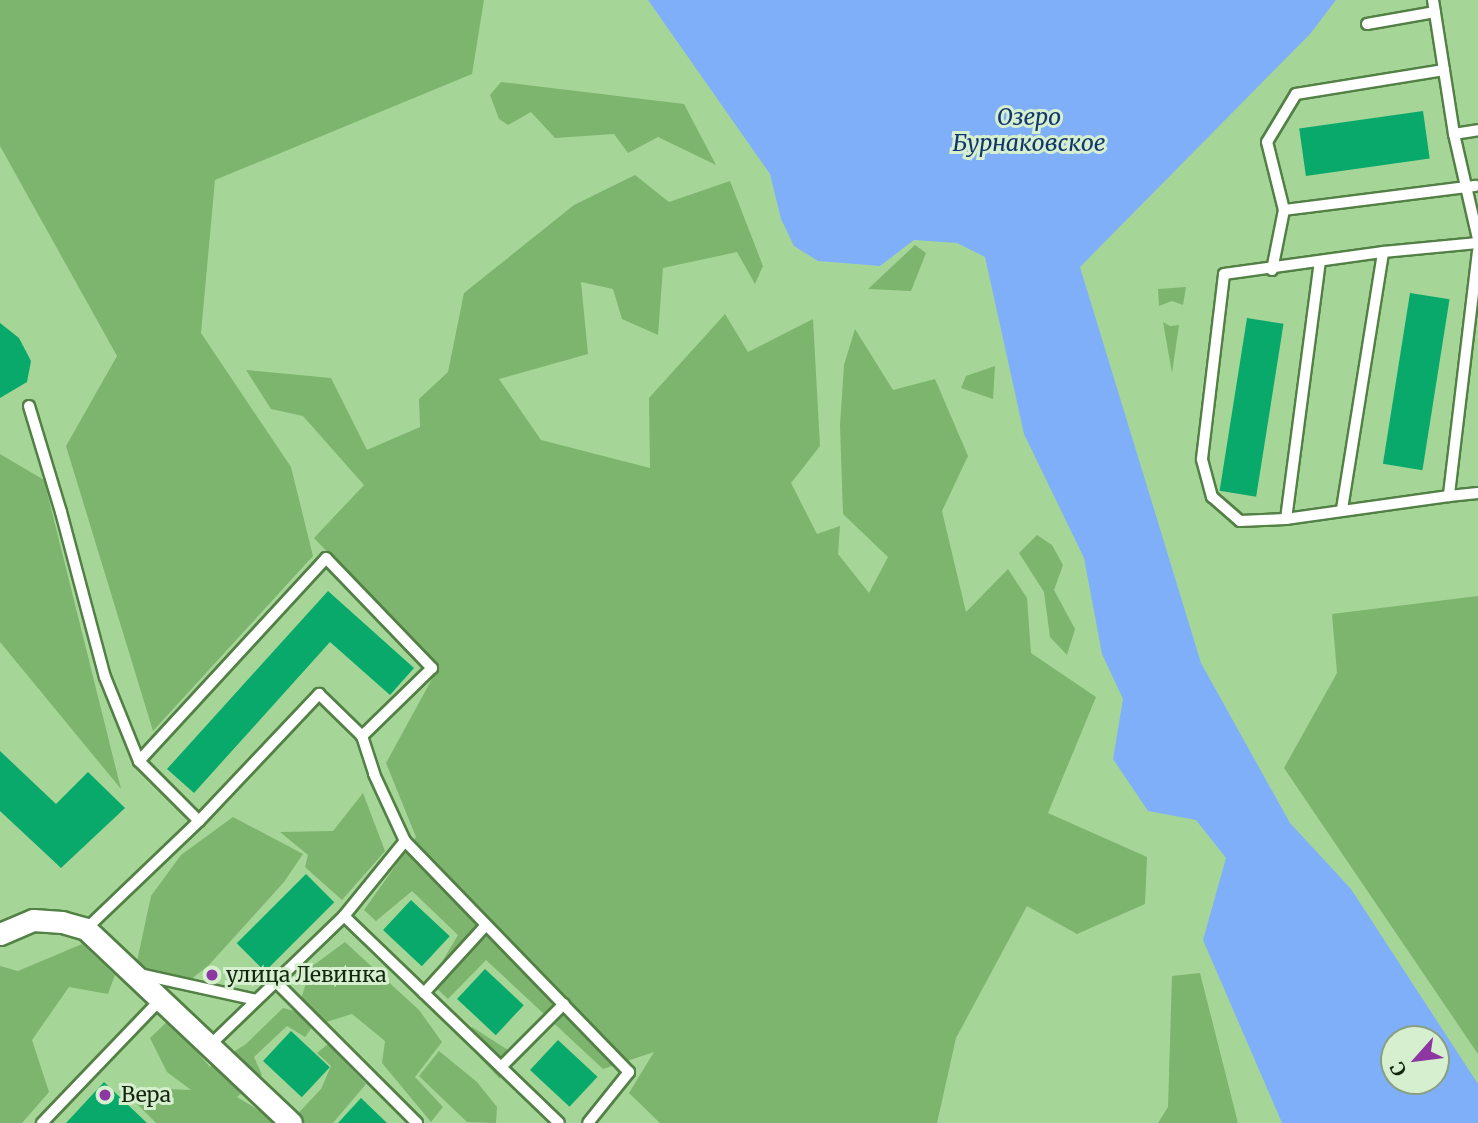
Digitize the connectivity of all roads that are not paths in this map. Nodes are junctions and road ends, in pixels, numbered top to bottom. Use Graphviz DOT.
graph roads {
  1 [pos="1433,0"];
  2 [pos="1435,12"];
  3 [pos="1367,24"];
  4 [pos="1444,70"];
  5 [pos="1478,130"];
  6 [pos="1454,134"];
  7 [pos="1470,188"];
  8 [pos="1284,210"];
  9 [pos="1478,241"];
  10 [pos="1478,251"];
  11 [pos="1383,252"];
  12 [pos="1320,261"];
  13 [pos="1272,270"];
  14 [pos="29,406"];
  15 [pos="1478,493"];
  16 [pos="1449,496"];
  17 [pos="1342,509"];
  18 [pos="1286,519"];
  19 [pos="362,737"];
  20 [pos="139,761"];
  21 [pos="200,821"];
  22 [pos="405,841"];
  23 [pos="344,916"];
  24 [pos="486,925"];
  25 [pos="86,929"];
  26 [pos="0,933"];
  27 [pos="130,972"];
  28 [pos="275,981"];
  29 [pos="424,993"];
  30 [pos="160,1000"];
  31 [pos="256,1000"];
  32 [pos="564,1004"];
  33 [pos="208,1046"];
  34 [pos="500,1067"];
  35 [pos="42,1123"];
  36 [pos="291,1123"];
  37 [pos="417,1123"];
  38 [pos="559,1123"];
  39 [pos="587,1123"];
  1 -- 2 [label="lane"];
  2 -- 3 [label="lane"];
  2 -- 4 [label="lane"];
  4 -- 6 [label="lane"];
  4 -- 8 [label="lane"];
  5 -- 6 [label="lane"];
  6 -- 7 [label="lane"];
  7 -- 8 [label="lane"];
  7 -- 9 [label="lane"];
  8 -- 13 [label="lane"];
  9 -- 11 [label="lane"];
  10 -- 16 [label="lane"];
  11 -- 12 [label="lane"];
  11 -- 17 [label="lane"];
  12 -- 13 [label="lane"];
  12 -- 18 [label="lane"];
  13 -- 18 [label="lane"];
  14 -- 20 [label="lane"];
  15 -- 16 [label="lane"];
  16 -- 17 [label="lane"];
  17 -- 18 [label="lane"];
  19 -- 20 [label="lane"];
  19 -- 21 [label="lane"];
  19 -- 22 [label="lane"];
  20 -- 21 [label="lane"];
  21 -- 25 [label="lane"];
  22 -- 23 [label="lane"];
  22 -- 24 [label="lane"];
  23 -- 28 [label="lane"];
  23 -- 29 [label="lane"];
  24 -- 29 [label="lane"];
  24 -- 32 [label="lane"];
  25 -- 26 [label="street"];
  25 -- 27 [label="street"];
  27 -- 30 [label="street"];
  27 -- 31 [label="lane"];
  28 -- 31 [label="lane"];
  28 -- 37 [label="lane"];
  29 -- 34 [label="lane"];
  30 -- 33 [label="street"];
  30 -- 35 [label="lane"];
  31 -- 33 [label="lane"];
  32 -- 34 [label="lane"];
  32 -- 39 [label="lane"];
  33 -- 36 [label="street"];
  34 -- 38 [label="lane"];
}
